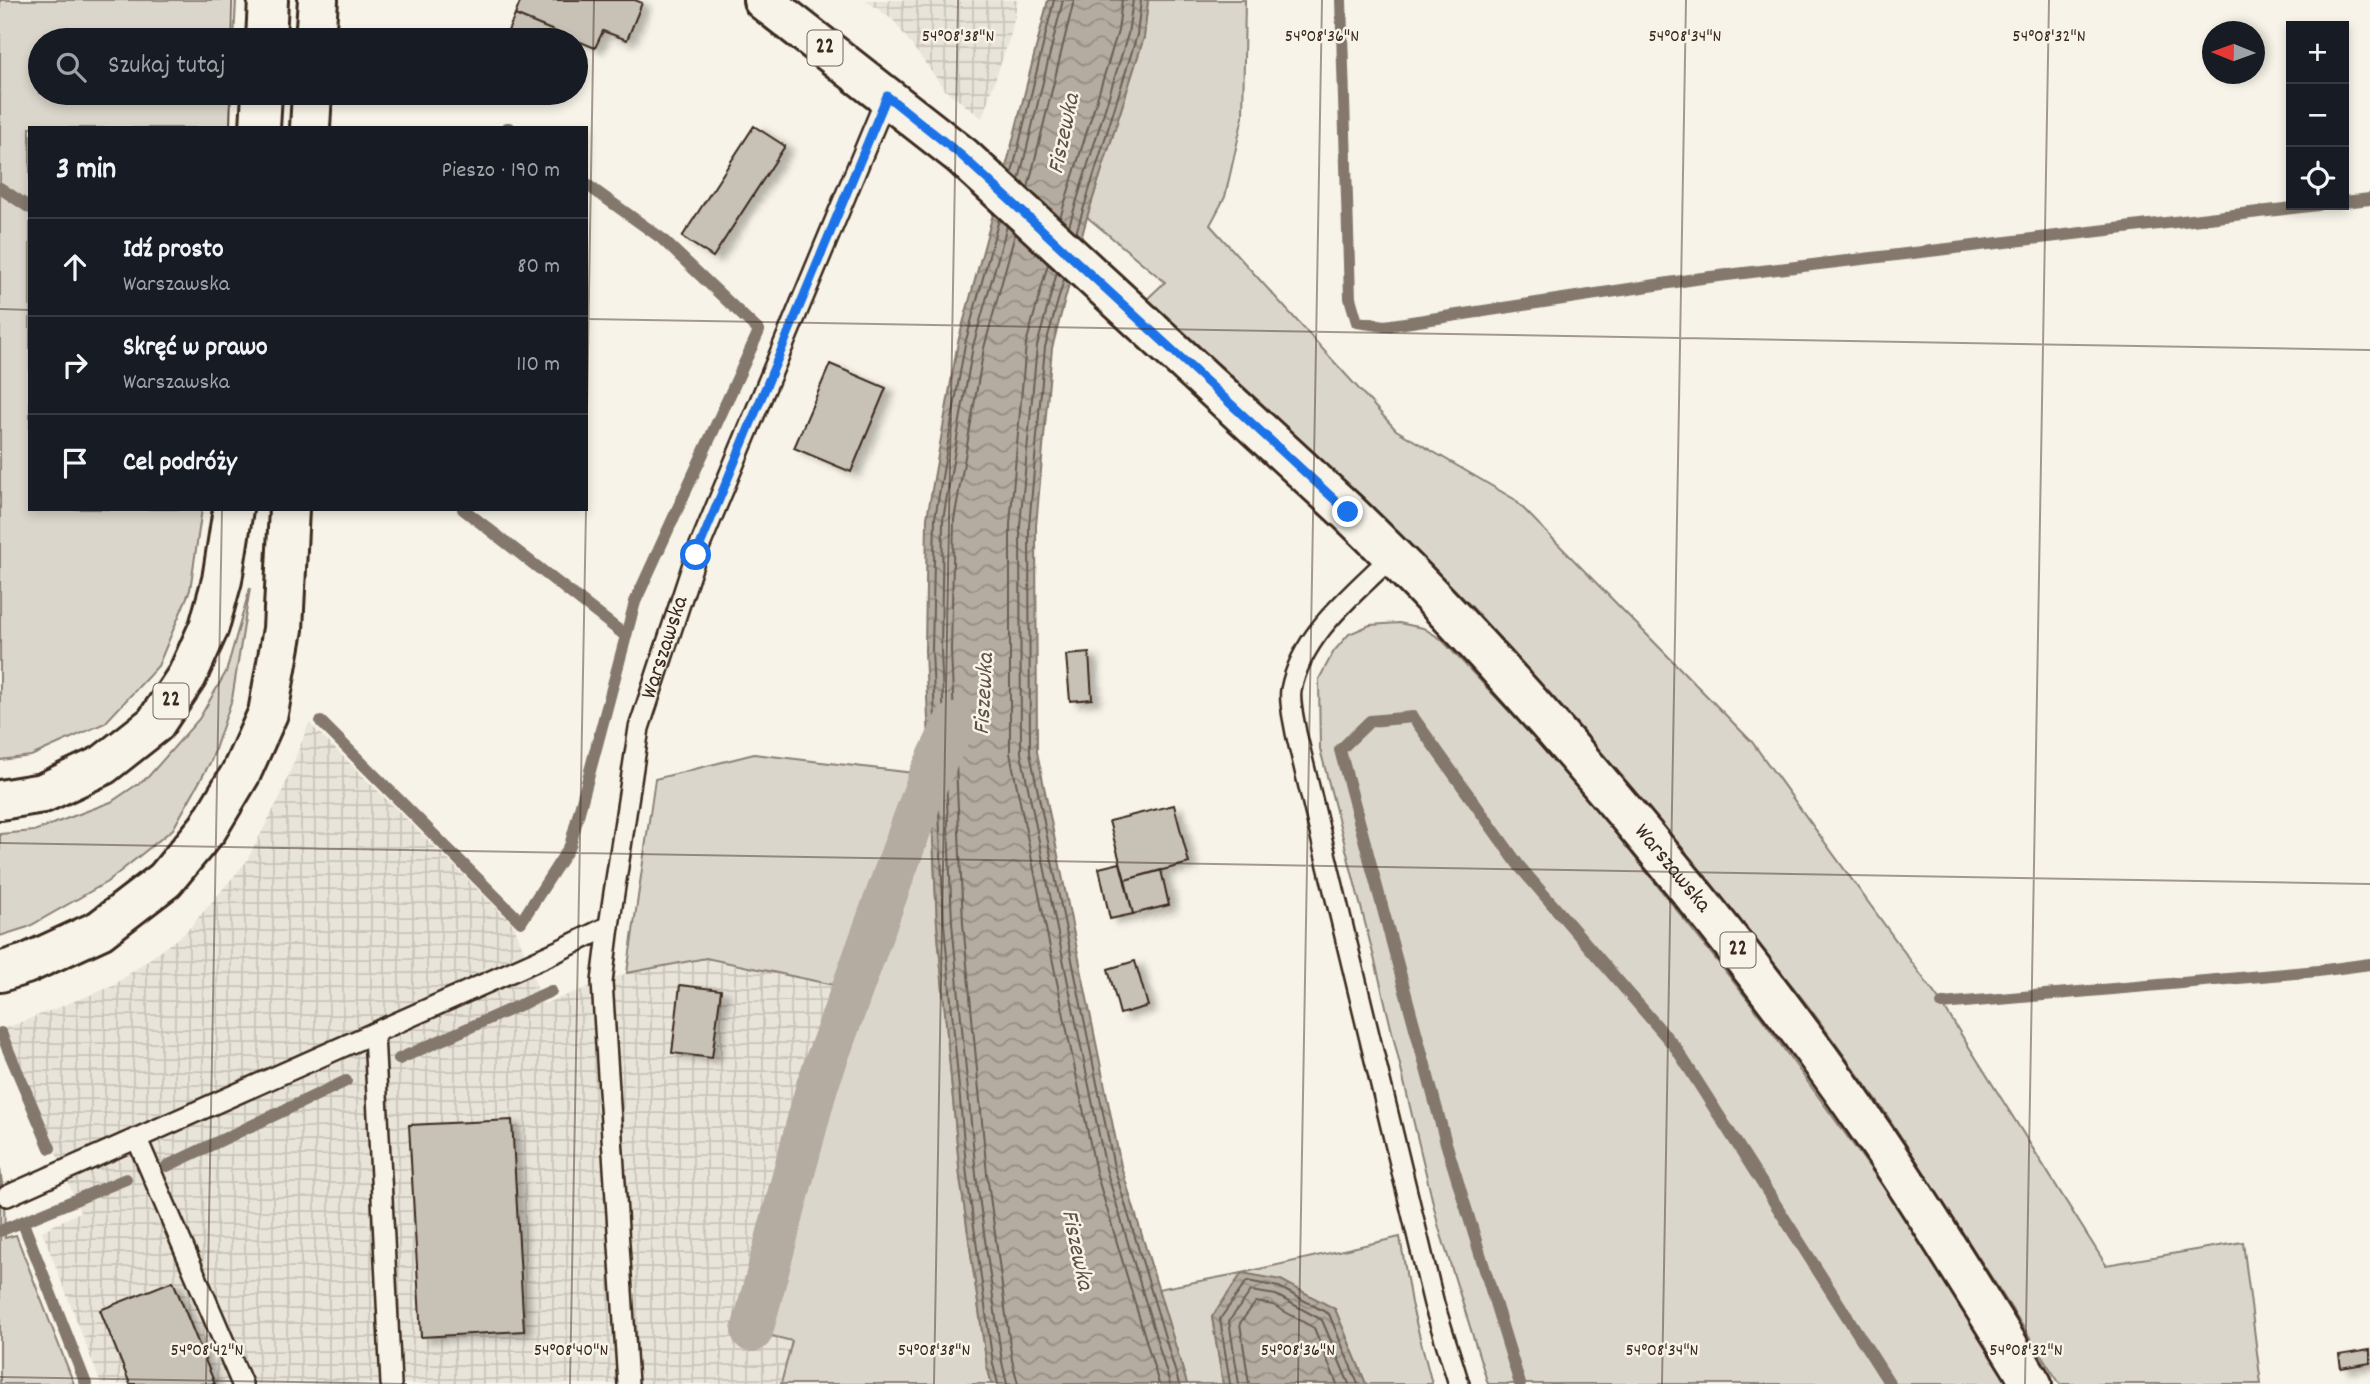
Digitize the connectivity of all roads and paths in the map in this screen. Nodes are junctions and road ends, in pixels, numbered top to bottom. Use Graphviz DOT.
graph roads {
  1 [pos="268,0"];
  2 [pos="318,0"];
  3 [pos="763,0"];
  4 [pos="267,28"];
  5 [pos="317,28"];
  6 [pos="887,96"];
  7 [pos="261,105"];
  8 [pos="311,105"];
  9 [pos="260,126"];
  10 [pos="310,126"];
  11 [pos="233,511"];
  12 [pos="289,511"];
  13 [pos="1393,555"];
  14 [pos="0,800"];
  15 [pos="609,926"];
  16 [pos="0,972"];
  17 [pos="374,1033"];
  18 [pos="137,1139"];
  19 [pos="7,1196"];
  20 [pos="242,1384"];
  21 [pos="391,1384"];
  22 [pos="628,1384"];
  23 [pos="1458,1384"];
  24 [pos="2032,1384"];
  1 -- 4 [label="main road"];
  2 -- 5 [label="main road"];
  3 -- 6 [label="main road, Warszawska / 22"];
  6 -- 13 [label="main road, Warszawska / 22"];
  6 -- 15 [label="lane, Warszawska"];
  7 -- 9 [label="main road"];
  8 -- 10 [label="main road"];
  11 -- 14 [label="main road, 22"];
  12 -- 16 [label="main road"];
  13 -- 23 [label="lane"];
  13 -- 24 [label="main road, Warszawska / 22"];
  15 -- 17 [label="lane"];
  15 -- 22 [label="lane, Warszawska"];
  17 -- 18 [label="lane"];
  17 -- 21 [label="lane"];
  18 -- 19 [label="lane"];
  18 -- 20 [label="lane"];
}
